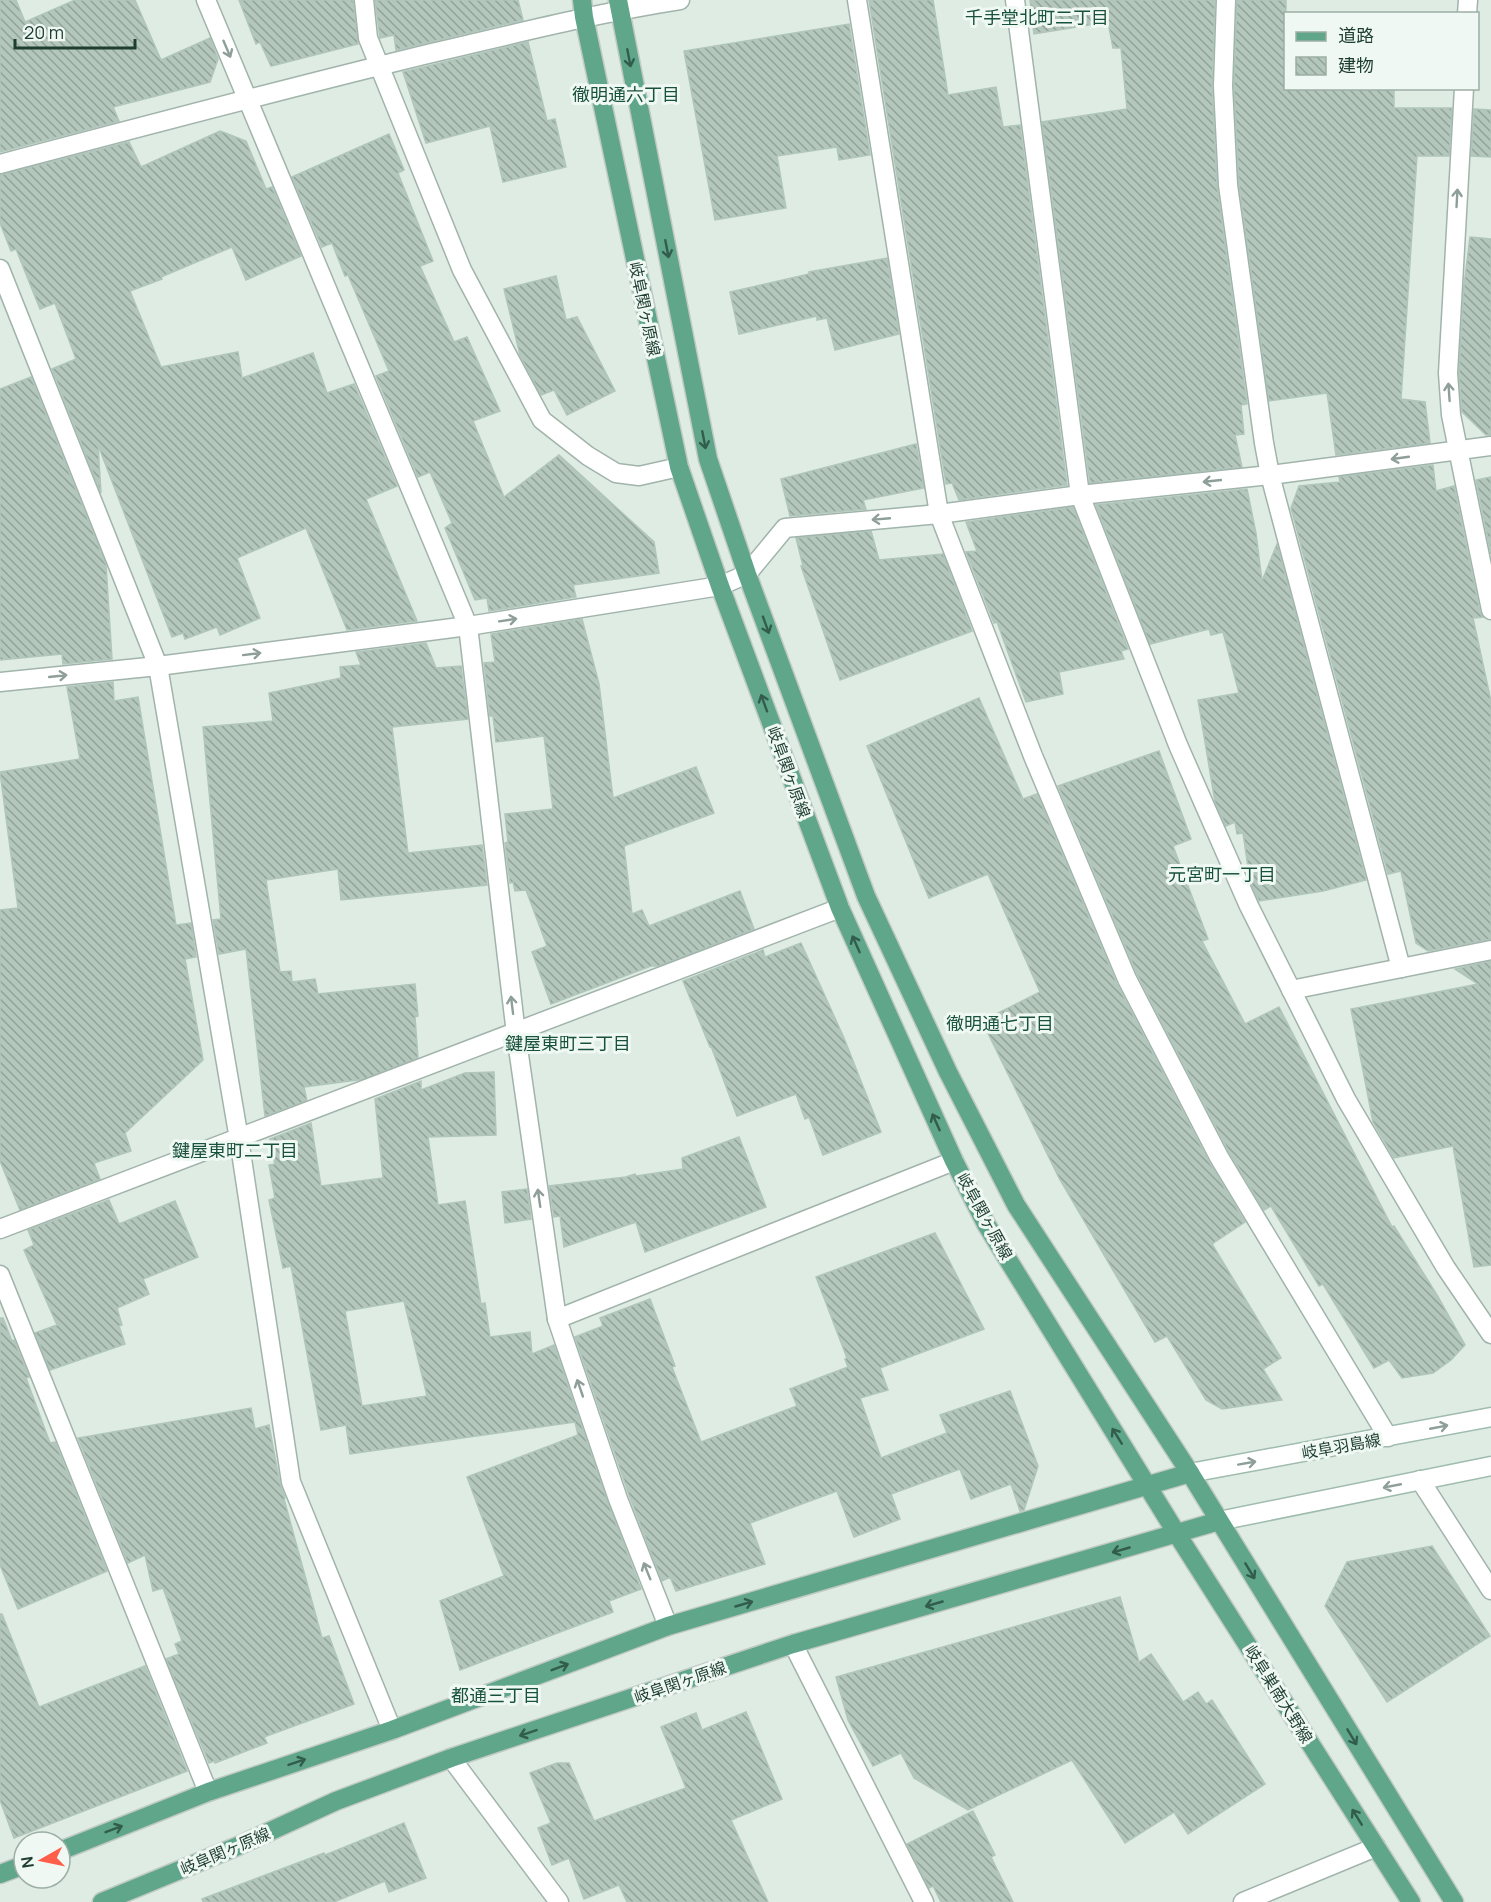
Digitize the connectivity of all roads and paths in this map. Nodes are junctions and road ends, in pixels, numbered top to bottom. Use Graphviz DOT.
graph roads {
  1 [pos="206,0"];
  2 [pos="364,0"];
  3 [pos="680,0"];
  4 [pos="857,0"];
  5 [pos="1015,0"];
  6 [pos="1226,0"];
  7 [pos="619,5"];
  8 [pos="583,8"];
  9 [pos="379,66"];
  10 [pos="1464,90"];
  11 [pos="248,98"];
  12 [pos="0,164"];
  13 [pos="0,269"];
  14 [pos="1491,446"];
  15 [pos="1458,450"];
  16 [pos="679,467"];
  17 [pos="1270,475"];
  18 [pos="1080,495"];
  19 [pos="939,514"];
  20 [pos="747,574"];
  21 [pos="720,586"];
  22 [pos="1491,610"];
  23 [pos="468,626"];
  24 [pos="158,666"];
  25 [pos="0,682"];
  26 [pos="840,908"];
  27 [pos="1491,950"];
  28 [pos="1401,968"];
  29 [pos="1291,990"];
  30 [pos="516,1034"];
  31 [pos="240,1138"];
  32 [pos="954,1161"];
  33 [pos="0,1229"];
  34 [pos="0,1275"];
  35 [pos="557,1319"];
  36 [pos="1491,1334"];
  37 [pos="1491,1417"];
  38 [pos="1388,1437"];
  39 [pos="1491,1466"];
  40 [pos="1190,1473"];
  41 [pos="1420,1480"];
  42 [pos="1148,1486"];
  43 [pos="1220,1521"];
  44 [pos="1177,1534"];
  45 [pos="1491,1590"];
  46 [pos="668,1626"];
  47 [pos="793,1644"];
  48 [pos="392,1730"];
  49 [pos="451,1758"];
  50 [pos="208,1792"];
  51 [pos="72,1846"];
  52 [pos="1376,1847"];
  53 [pos="102,1902"];
  54 [pos="560,1902"];
  55 [pos="924,1902"];
  56 [pos="1243,1902"];
  57 [pos="1411,1902"];
  58 [pos="1454,1902"];
  1 -- 11 [label="street, one-way"];
  2 -- 9 [label="street"];
  3 -- 7 [label="street"];
  4 -- 19 [label="street"];
  5 -- 18 [label="street"];
  6 -- 17 [label="street"];
  7 -- 8 [label="street"];
  7 -- 20 [label="main road, 岐阜関ヶ原線, one-way"];
  8 -- 9 [label="street"];
  8 -- 16 [label="main road, 岐阜関ヶ原線"];
  9 -- 11 [label="street"];
  9 -- 16 [label="street"];
  15 -- 10 [label="street, one-way"];
  11 -- 12 [label="street"];
  11 -- 23 [label="street"];
  13 -- 24 [label="street"];
  14 -- 15 [label="street"];
  15 -- 17 [label="street, one-way"];
  15 -- 22 [label="street"];
  16 -- 21 [label="main road, 岐阜関ヶ原線"];
  17 -- 18 [label="street, one-way"];
  17 -- 28 [label="street"];
  18 -- 19 [label="street"];
  18 -- 29 [label="street"];
  19 -- 20 [label="street, one-way"];
  19 -- 38 [label="street"];
  20 -- 21 [label="street"];
  20 -- 40 [label="main road, 岐阜関ヶ原線, one-way"];
  23 -- 21 [label="street, one-way"];
  26 -- 21 [label="main road, 岐阜関ヶ原線, one-way"];
  24 -- 23 [label="street, one-way"];
  30 -- 23 [label="street, one-way"];
  25 -- 24 [label="street, one-way"];
  24 -- 31 [label="street"];
  26 -- 30 [label="street"];
  32 -- 26 [label="main road, 岐阜関ヶ原線, one-way"];
  27 -- 28 [label="street"];
  28 -- 29 [label="street"];
  29 -- 36 [label="street"];
  30 -- 31 [label="street"];
  35 -- 30 [label="street, one-way"];
  31 -- 33 [label="street"];
  31 -- 48 [label="street"];
  32 -- 35 [label="street"];
  42 -- 32 [label="main road, 岐阜関ヶ原線, one-way"];
  34 -- 50 [label="street"];
  46 -- 35 [label="street, one-way"];
  38 -- 37 [label="street, 岐阜羽島線, one-way"];
  40 -- 38 [label="street, 岐阜羽島線, one-way"];
  39 -- 41 [label="street"];
  40 -- 42 [label="main road"];
  40 -- 43 [label="main road, 岐阜関ヶ原線"];
  41 -- 43 [label="street, one-way"];
  41 -- 45 [label="street"];
  42 -- 44 [label="main road, 岐阜巣南大野線"];
  46 -- 42 [label="main road, one-way"];
  43 -- 44 [label="main road, 岐阜関ヶ原線"];
  43 -- 58 [label="main road, one-way"];
  44 -- 47 [label="main road, 岐阜関ヶ原線, one-way"];
  52 -- 44 [label="main road, 岐阜巣南大野線, one-way"];
  48 -- 46 [label="main road, one-way"];
  47 -- 49 [label="main road, 岐阜関ヶ原線, one-way"];
  47 -- 55 [label="street"];
  50 -- 48 [label="main road, one-way"];
  49 -- 53 [label="main road, 岐阜関ヶ原線"];
  49 -- 54 [label="street"];
  51 -- 50 [label="main road, one-way"];
  52 -- 56 [label="street"];
  52 -- 57 [label="main road, 岐阜巣南大野線"];
}
